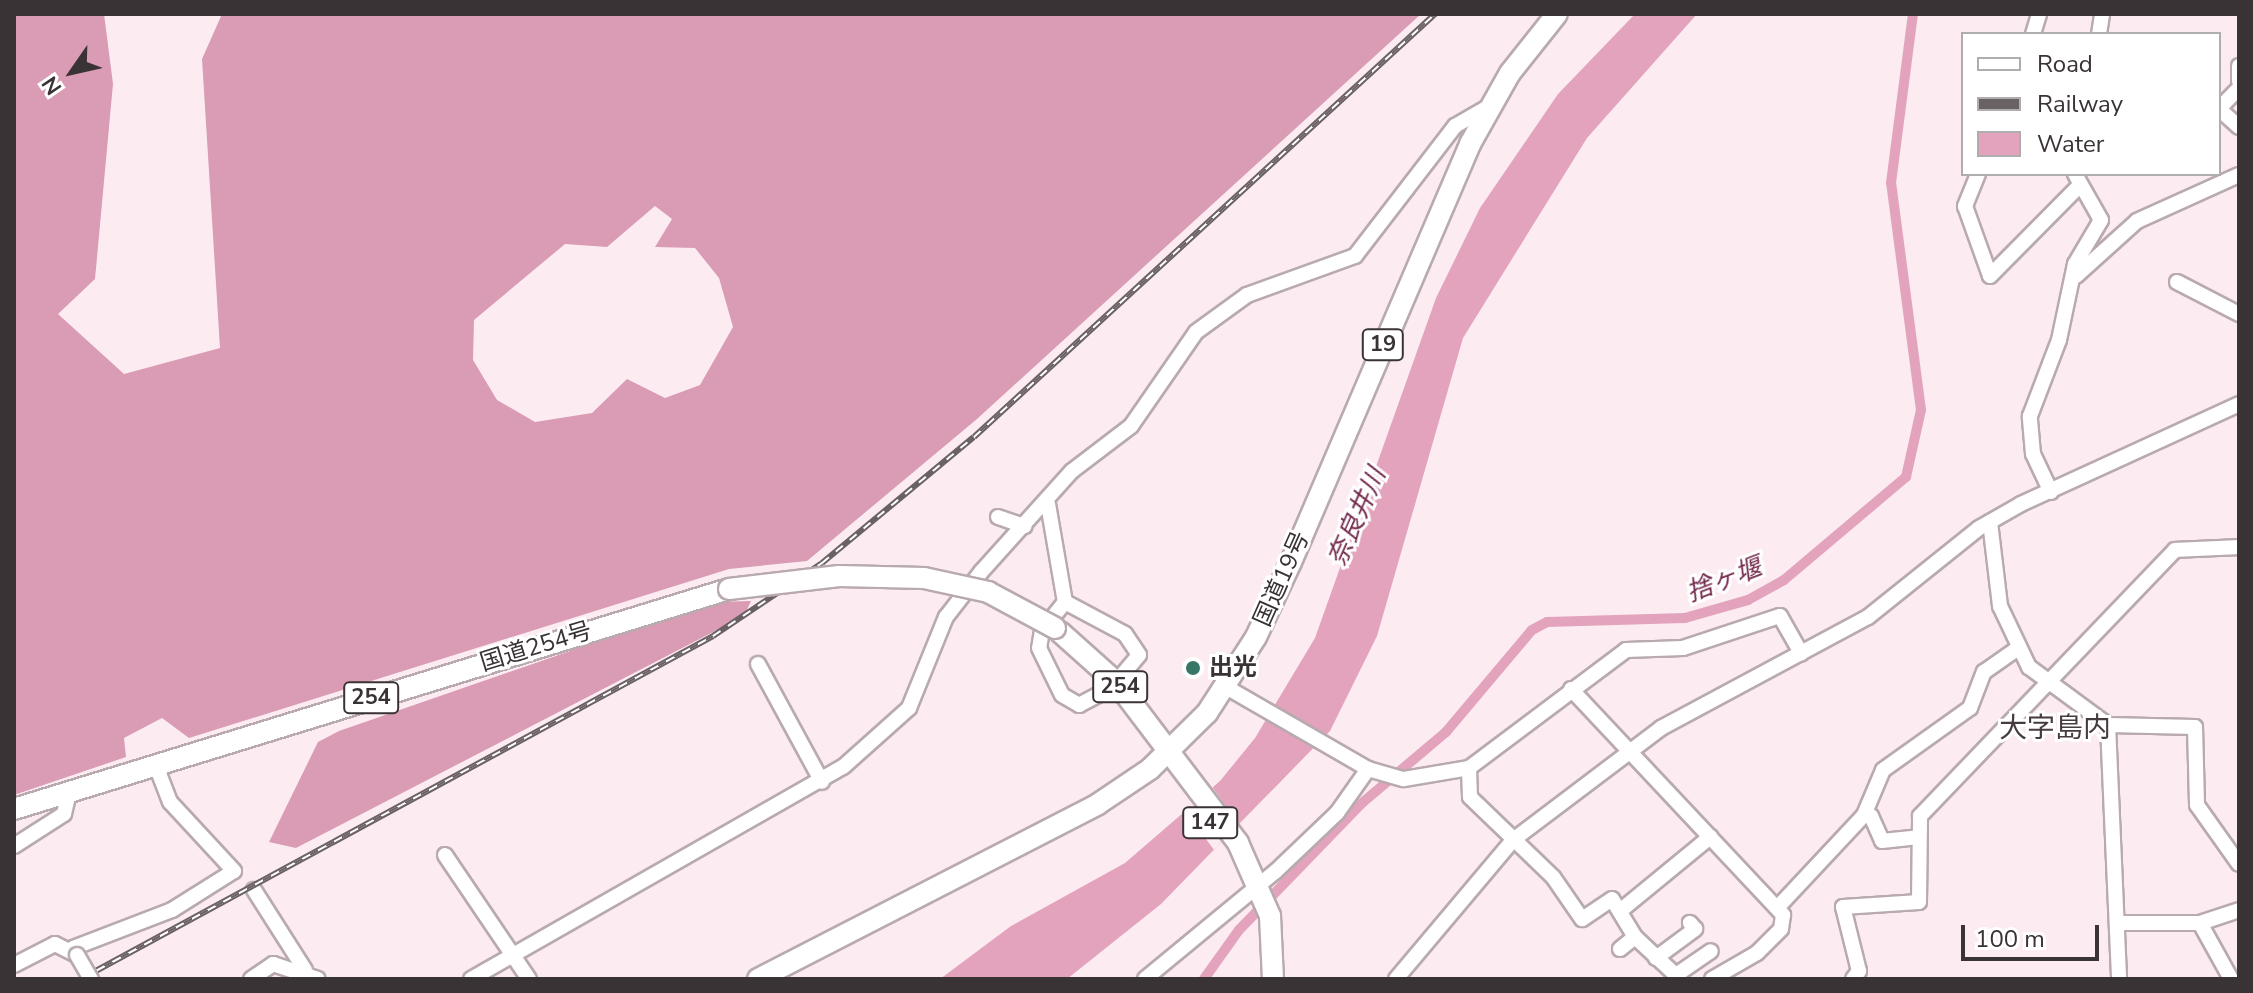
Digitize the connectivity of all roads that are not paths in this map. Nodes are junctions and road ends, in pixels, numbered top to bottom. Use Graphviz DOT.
graph roads {
  1 [pos="1557,14"];
  2 [pos="2239,66"];
  3 [pos="2239,81"];
  4 [pos="2239,88"];
  5 [pos="1489,106"];
  6 [pos="2221,107"];
  7 [pos="2221,111"];
  8 [pos="2239,127"];
  9 [pos="2239,175"];
  10 [pos="1977,176"];
  11 [pos="2077,180"];
  12 [pos="2076,276"];
  13 [pos="2177,282"];
  14 [pos="2239,314"];
  15 [pos="2239,404"];
  16 [pos="2051,492"];
  17 [pos="1048,504"];
  18 [pos="998,517"];
  19 [pos="1990,522"];
  20 [pos="1024,526"];
  21 [pos="2239,547"];
  22 [pos="1065,602"];
  23 [pos="2017,649"];
  24 [pos="1801,653"];
  25 [pos="758,664"];
  26 [pos="2047,683"];
  27 [pos="1112,686"];
  28 [pos="1226,687"];
  29 [pos="1571,689"];
  30 [pos="2108,725"];
  31 [pos="1373,751"];
  32 [pos="1628,751"];
  33 [pos="1172,760"];
  34 [pos="1363,766"];
  35 [pos="1469,768"];
  36 [pos="159,773"];
  37 [pos="822,782"];
  38 [pos="69,792"];
  39 [pos="14,809"];
  40 [pos="1864,815"];
  41 [pos="1710,837"];
  42 [pos="1919,837"];
  43 [pos="1513,840"];
  44 [pos="14,846"];
  45 [pos="445,855"];
  46 [pos="2239,864"];
  47 [pos="1254,886"];
  48 [pos="254,890"];
  49 [pos="1778,907"];
  50 [pos="2239,910"];
  51 [pos="1620,911"];
  52 [pos="1264,920"];
  53 [pos="1690,923"];
  54 [pos="2119,923"];
  55 [pos="2200,923"];
  56 [pos="1635,937"];
  57 [pos="1620,949"];
  58 [pos="1711,951"];
  59 [pos="75,952"];
  60 [pos="511,954"];
  61 [pos="1656,958"];
  62 [pos="14,965"];
  63 [pos="305,970"];
  64 [pos="1678,977"];
  65 [pos="91,979"];
  66 [pos="251,979"];
  67 [pos="318,979"];
  68 [pos="471,979"];
  69 [pos="529,979"];
  70 [pos="758,979"];
  71 [pos="1145,979"];
  72 [pos="1260,979"];
  73 [pos="1273,979"];
  74 [pos="1396,979"];
  75 [pos="1712,979"];
  76 [pos="1853,979"];
  77 [pos="2119,979"];
  78 [pos="2231,979"];
  1 -- 5 [label="highway, 国道19号 / 19"];
  2 -- 3 [label="street"];
  4 -- 6 [label="street"];
  5 -- 17 [label="street"];
  5 -- 28 [label="highway, 国道19号 / 19"];
  7 -- 8 [label="street"];
  9 -- 12 [label="street"];
  10 -- 11 [label="street"];
  11 -- 12 [label="street"];
  12 -- 16 [label="street"];
  13 -- 14 [label="street"];
  15 -- 16 [label="street"];
  16 -- 19 [label="street"];
  17 -- 20 [label="street"];
  17 -- 22 [label="street"];
  18 -- 20 [label="street"];
  19 -- 23 [label="street"];
  19 -- 24 [label="street"];
  20 -- 37 [label="street"];
  21 -- 26 [label="street"];
  22 -- 27 [label="street"];
  22 -- 27 [label="street"];
  23 -- 26 [label="street"];
  23 -- 40 [label="street"];
  24 -- 29 [label="street"];
  24 -- 32 [label="street"];
  25 -- 37 [label="street"];
  26 -- 30 [label="street"];
  26 -- 42 [label="street"];
  27 -- 33 [label="highway, 国道254号 / 254"];
  27 -- 38 [label="highway, 国道254号 / 254, bridge"];
  28 -- 33 [label="highway, 国道19号 / 19"];
  28 -- 34 [label="street"];
  29 -- 32 [label="street"];
  29 -- 35 [label="street"];
  30 -- 46 [label="street"];
  30 -- 54 [label="street"];
  31 -- 34 [label="street"];
  32 -- 41 [label="street"];
  32 -- 43 [label="street"];
  33 -- 47 [label="highway, 147"];
  33 -- 70 [label="highway, 国道19号 / 19"];
  34 -- 35 [label="street"];
  34 -- 47 [label="street"];
  35 -- 43 [label="street"];
  36 -- 59 [label="street"];
  37 -- 60 [label="street"];
  38 -- 39 [label="highway, 国道254号 / 254"];
  38 -- 44 [label="street"];
  40 -- 42 [label="street"];
  40 -- 49 [label="street"];
  41 -- 49 [label="street"];
  41 -- 51 [label="street"];
  42 -- 76 [label="street"];
  43 -- 51 [label="street"];
  43 -- 74 [label="street"];
  45 -- 60 [label="street"];
  47 -- 52 [label="highway, 147"];
  47 -- 71 [label="street"];
  48 -- 63 [label="street"];
  49 -- 75 [label="street"];
  50 -- 55 [label="street"];
  51 -- 56 [label="street"];
  52 -- 72 [label="highway, 147"];
  52 -- 73 [label="highway, 147"];
  53 -- 61 [label="street"];
  54 -- 55 [label="street"];
  54 -- 77 [label="street"];
  55 -- 78 [label="street"];
  56 -- 57 [label="street"];
  56 -- 61 [label="street"];
  58 -- 64 [label="street"];
  59 -- 62 [label="street"];
  59 -- 65 [label="street, bridge"];
  60 -- 68 [label="street"];
  60 -- 69 [label="street"];
  61 -- 64 [label="street"];
  63 -- 66 [label="street"];
  63 -- 67 [label="street"];
}
